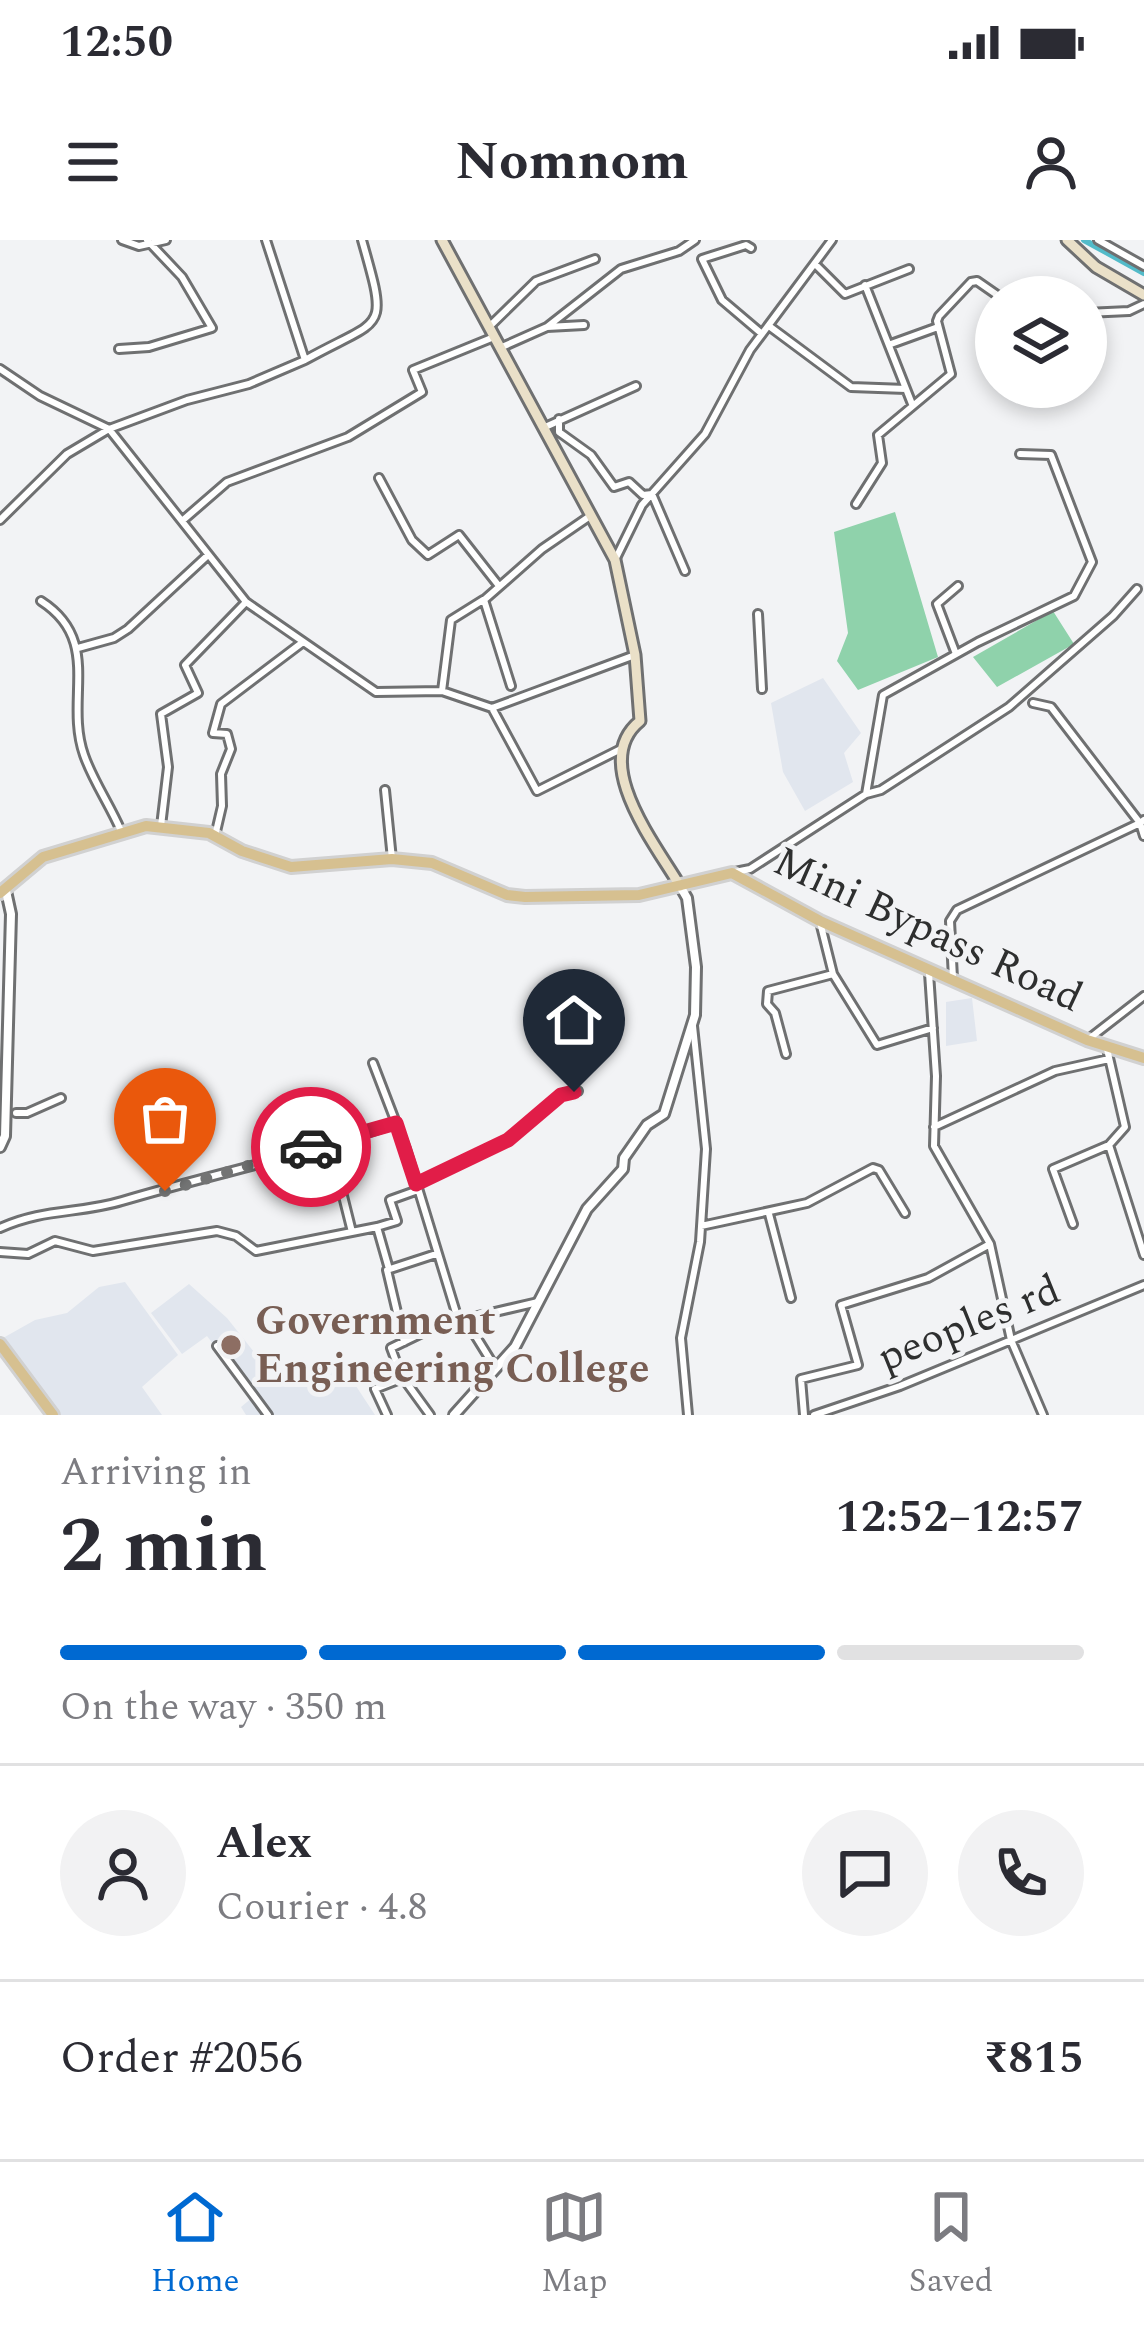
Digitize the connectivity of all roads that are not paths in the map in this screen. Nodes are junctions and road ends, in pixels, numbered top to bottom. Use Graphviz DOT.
graph roads {
  1 [pos="122,240"];
  2 [pos="166,240"];
  3 [pos="266,240"];
  4 [pos="362,240"];
  5 [pos="442,240"];
  6 [pos="695,240"];
  7 [pos="832,240"];
  8 [pos="1067,240"];
  9 [pos="1098,240"];
  10 [pos="148,242"];
  11 [pos="751,248"];
  12 [pos="595,259"];
  13 [pos="815,264"];
  14 [pos="1144,266"];
  15 [pos="909,269"];
  16 [pos="975,281"];
  17 [pos="865,285"];
  18 [pos="1144,295"];
  19 [pos="1144,304"];
  20 [pos="1107,312"];
  21 [pos="584,325"];
  22 [pos="769,326"];
  23 [pos="547,327"];
  24 [pos="938,327"];
  25 [pos="493,331"];
  26 [pos="762,334"];
  27 [pos="890,345"];
  28 [pos="502,347"];
  29 [pos="119,349"];
  30 [pos="305,359"];
  31 [pos="0,369"];
  32 [pos="635,386"];
  33 [pos="906,389"];
  34 [pos="912,404"];
  35 [pos="560,419"];
  36 [pos="543,428"];
  37 [pos="109,429"];
  38 [pos="1020,454"];
  39 [pos="379,478"];
  40 [pos="652,494"];
  41 [pos="856,504"];
  42 [pos="590,516"];
  43 [pos="0,520"];
  44 [pos="182,521"];
  45 [pos="208,554"];
  46 [pos="615,560"];
  47 [pos="686,571"];
  48 [pos="499,586"];
  49 [pos="958,586"];
  50 [pos="1137,589"];
  51 [pos="484,600"];
  52 [pos="41,601"];
  53 [pos="246,602"];
  54 [pos="758,614"];
  55 [pos="303,642"];
  56 [pos="78,648"];
  57 [pos="956,654"];
  58 [pos="635,655"];
  59 [pos="511,686"];
  60 [pos="762,689"];
  61 [pos="442,692"];
  62 [pos="1033,704"];
  63 [pos="492,708"];
  64 [pos="623,748"];
  65 [pos="385,790"];
  66 [pos="866,794"];
  67 [pos="1142,822"];
  68 [pos="161,826"];
  69 [pos="121,831"];
  70 [pos="1144,836"];
  71 [pos="215,837"];
  72 [pos="392,859"];
  73 [pos="731,873"];
  74 [pos="680,886"];
  75 [pos="3,892"];
  76 [pos="820,921"];
  77 [pos="928,969"];
  78 [pos="833,974"];
  79 [pos="953,978"];
  80 [pos="1144,996"];
  81 [pos="693,1024"];
  82 [pos="933,1028"];
  83 [pos="1087,1040"];
  84 [pos="1108,1052"];
  85 [pos="786,1054"];
  86 [pos="1144,1058"];
  87 [pos="373,1063"];
  88 [pos="578,1090"];
  89 [pos="61,1098"];
  90 [pos="16,1113"];
  91 [pos="396,1123"];
  92 [pos="934,1127"];
  93 [pos="1109,1145"];
  94 [pos="0,1147"];
  95 [pos="336,1168"];
  96 [pos="417,1186"];
  97 [pos="905,1213"];
  98 [pos="769,1214"];
  99 [pos="1073,1224"];
  100 [pos="701,1226"];
  101 [pos="377,1227"];
  102 [pos="0,1228"];
  103 [pos="352,1232"];
  104 [pos="990,1244"];
  105 [pos="0,1252"];
  106 [pos="436,1254"];
  107 [pos="1144,1255"];
  108 [pos="389,1269"];
  109 [pos="1144,1286"];
  110 [pos="791,1298"];
  111 [pos="538,1302"];
  112 [pos="461,1318"];
  113 [pos="1011,1340"];
  114 [pos="404,1342"];
  115 [pos="0,1344"];
  116 [pos="217,1346"];
  117 [pos="496,1369"];
  118 [pos="404,1378"];
  119 [pos="53,1415"];
  120 [pos="268,1415"];
  121 [pos="386,1415"];
  122 [pos="430,1415"];
  123 [pos="454,1415"];
  124 [pos="688,1415"];
  125 [pos="804,1415"];
  126 [pos="814,1415"];
  127 [pos="1043,1415"];
  1 -- 10 [label="street"];
  2 -- 10 [label="street"];
  3 -- 30 [label="street"];
  4 -- 30 [label="street"];
  5 -- 25 [label="main road"];
  6 -- 23 [label="street"];
  7 -- 13 [label="street"];
  8 -- 18 [label="main road"];
  9 -- 14 [label="street"];
  10 -- 29 [label="street"];
  11 -- 26 [label="street"];
  12 -- 25 [label="street"];
  13 -- 17 [label="street"];
  13 -- 22 [label="street"];
  15 -- 17 [label="street"];
  16 -- 24 [label="street"];
  17 -- 27 [label="street"];
  19 -- 20 [label="street"];
  21 -- 23 [label="street"];
  22 -- 26 [label="street"];
  22 -- 33 [label="street"];
  23 -- 28 [label="street"];
  24 -- 27 [label="street"];
  24 -- 34 [label="street"];
  25 -- 28 [label="main road"];
  25 -- 44 [label="street"];
  26 -- 40 [label="street"];
  27 -- 33 [label="street"];
  28 -- 36 [label="main road"];
  30 -- 37 [label="street"];
  31 -- 37 [label="street"];
  32 -- 35 [label="street"];
  33 -- 34 [label="street"];
  34 -- 41 [label="street"];
  35 -- 36 [label="street"];
  35 -- 40 [label="street"];
  36 -- 42 [label="main road"];
  37 -- 43 [label="street"];
  37 -- 44 [label="street"];
  38 -- 57 [label="street"];
  39 -- 48 [label="street"];
  40 -- 46 [label="street"];
  40 -- 47 [label="street"];
  42 -- 46 [label="main road"];
  42 -- 48 [label="street"];
  44 -- 45 [label="street"];
  45 -- 53 [label="street"];
  45 -- 56 [label="street"];
  46 -- 58 [label="main road"];
  48 -- 51 [label="street"];
  49 -- 57 [label="street"];
  50 -- 66 [label="street"];
  51 -- 59 [label="street"];
  51 -- 61 [label="street"];
  52 -- 56 [label="street"];
  53 -- 55 [label="street"];
  53 -- 68 [label="street"];
  54 -- 60 [label="street"];
  55 -- 61 [label="street"];
  55 -- 71 [label="street"];
  56 -- 69 [label="street"];
  57 -- 66 [label="street"];
  58 -- 63 [label="street"];
  58 -- 64 [label="main road"];
  61 -- 63 [label="street"];
  62 -- 67 [label="street"];
  63 -- 64 [label="street"];
  64 -- 74 [label="main road"];
  65 -- 72 [label="street"];
  66 -- 73 [label="street"];
  67 -- 70 [label="street"];
  67 -- 79 [label="street"];
  68 -- 69 [label="main road, Mini Bypass Road"];
  68 -- 71 [label="main road, Mini Bypass Road"];
  69 -- 75 [label="main road, Mini Bypass Road"];
  71 -- 72 [label="main road, Mini Bypass Road"];
  72 -- 74 [label="main road, Mini Bypass Road"];
  73 -- 74 [label="main road, Mini Bypass Road"];
  73 -- 76 [label="main road, Mini Bypass Road"];
  74 -- 81 [label="street"];
  75 -- 94 [label="street"];
  76 -- 77 [label="main road, Mini Bypass Road"];
  76 -- 78 [label="street"];
  77 -- 79 [label="main road, Mini Bypass Road"];
  77 -- 82 [label="street"];
  78 -- 82 [label="street"];
  78 -- 85 [label="street"];
  79 -- 83 [label="main road, Mini Bypass Road"];
  80 -- 83 [label="street"];
  81 -- 100 [label="street"];
  81 -- 111 [label="street"];
  82 -- 92 [label="street"];
  83 -- 84 [label="main road, Mini Bypass Road"];
  84 -- 86 [label="main road, Mini Bypass Road"];
  84 -- 92 [label="street"];
  84 -- 93 [label="street"];
  87 -- 91 [label="street"];
  88 -- 96 [label="street"];
  89 -- 90 [label="street"];
  91 -- 96 [label="street"];
  91 -- 102 [label="street"];
  92 -- 104 [label="street"];
  93 -- 99 [label="street"];
  93 -- 107 [label="street"];
  95 -- 103 [label="street"];
  96 -- 101 [label="street"];
  96 -- 106 [label="street"];
  97 -- 98 [label="street"];
  98 -- 100 [label="street"];
  98 -- 110 [label="street"];
  100 -- 124 [label="street"];
  101 -- 103 [label="street"];
  101 -- 108 [label="street"];
  103 -- 105 [label="street"];
  104 -- 113 [label="street"];
  104 -- 125 [label="street"];
  106 -- 108 [label="street"];
  106 -- 112 [label="street"];
  108 -- 114 [label="street"];
  109 -- 113 [label="street, peoples rd"];
  111 -- 112 [label="street"];
  111 -- 117 [label="street"];
  112 -- 114 [label="street"];
  112 -- 117 [label="street"];
  113 -- 126 [label="street, peoples rd"];
  113 -- 127 [label="street"];
  114 -- 118 [label="street"];
  115 -- 119 [label="main road"];
  116 -- 120 [label="street"];
  117 -- 123 [label="street"];
  118 -- 121 [label="street"];
  118 -- 122 [label="street"];
}
